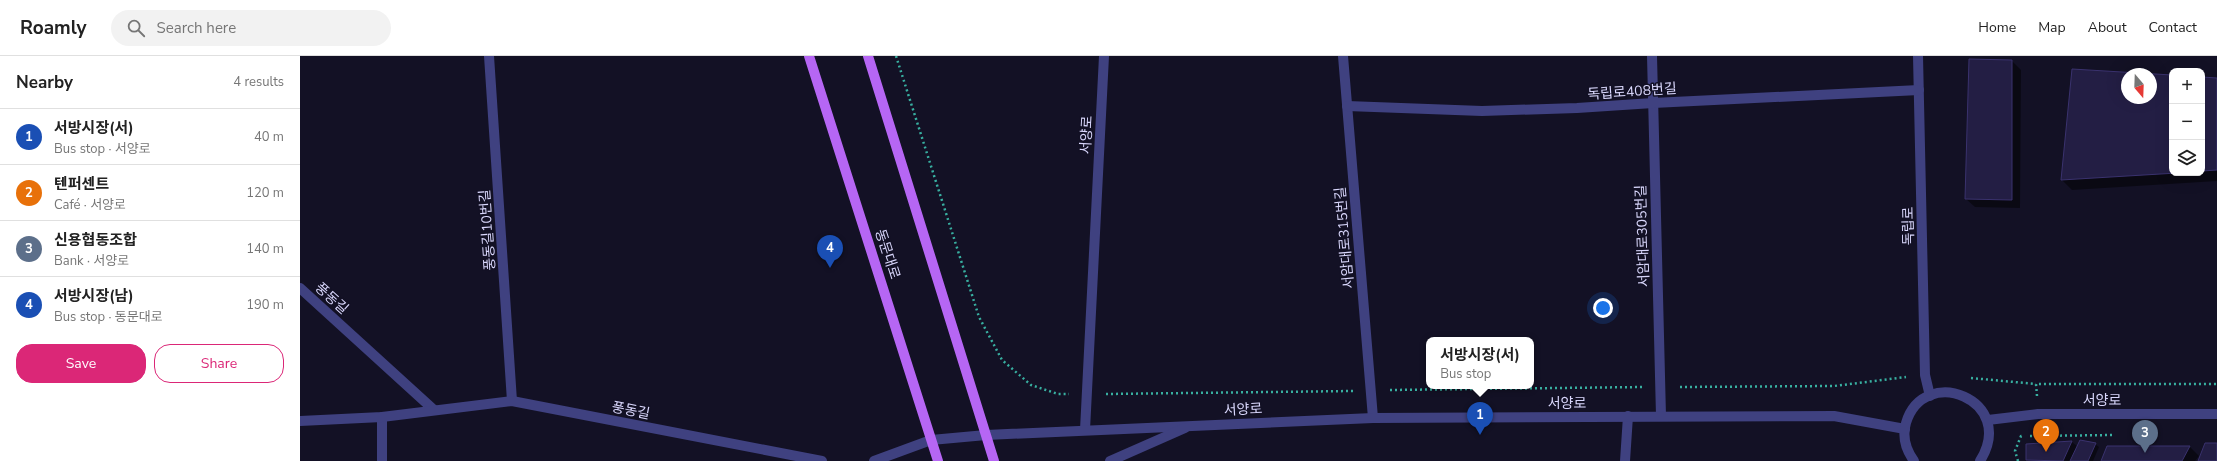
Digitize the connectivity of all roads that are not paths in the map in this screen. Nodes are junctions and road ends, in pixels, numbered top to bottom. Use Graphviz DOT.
graph roads {
  1 [pos="489,56"];
  2 [pos="809,56"];
  3 [pos="868,56"];
  4 [pos="1104,56"];
  5 [pos="1343,56"];
  6 [pos="1652,56"];
  7 [pos="1918,56"];
  8 [pos="1919,90"];
  9 [pos="1653,103"];
  10 [pos="1347,106"];
  11 [pos="300,288"];
  12 [pos="1930,396"];
  13 [pos="512,401"];
  14 [pos="434,410"];
  15 [pos="2217,414"];
  16 [pos="1628,416"];
  17 [pos="1661,416"];
  18 [pos="382,417"];
  19 [pos="1373,418"];
  20 [pos="1988,420"];
  21 [pos="300,421"];
  22 [pos="1192,426"];
  23 [pos="1905,429"];
  24 [pos="1085,430"];
  25 [pos="986,435"];
  26 [pos="931,440"];
  27 [pos="382,461"];
  28 [pos="822,461"];
  29 [pos="874,461"];
  30 [pos="938,461"];
  31 [pos="994,461"];
  32 [pos="1110,461"];
  33 [pos="1625,461"];
  34 [pos="1914,461"];
  35 [pos="1980,461"];
  1 -- 13 [label="street, 풍동길10번길"];
  2 -- 26 [label="main road, 동문대로"];
  3 -- 25 [label="main road"];
  4 -- 24 [label="street, 서양로"];
  5 -- 10 [label="street, 서암대로315번길"];
  6 -- 9 [label="street, 서암대로305번길"];
  7 -- 8 [label="street, 독립로"];
  8 -- 9 [label="street, 독립로408번길"];
  8 -- 12 [label="street, 독립로"];
  9 -- 10 [label="street, 독립로408번길"];
  9 -- 17 [label="street, 서암대로305번길"];
  10 -- 19 [label="street, 서암대로315번길"];
  11 -- 14 [label="street, 풍동길"];
  12 -- 20 [label="street"];
  12 -- 23 [label="street"];
  13 -- 14 [label="street, 풍동길"];
  13 -- 28 [label="street, 풍동길"];
  14 -- 18 [label="street, 풍동길"];
  15 -- 20 [label="street, 서양로"];
  16 -- 17 [label="street, 서양로"];
  16 -- 19 [label="street, 서양로"];
  16 -- 33 [label="street"];
  17 -- 23 [label="street, 서양로"];
  18 -- 21 [label="street, 풍동길"];
  18 -- 27 [label="street"];
  19 -- 22 [label="street, 서양로"];
  20 -- 35 [label="street"];
  22 -- 24 [label="street, 서양로"];
  22 -- 32 [label="street"];
  23 -- 34 [label="street"];
  24 -- 25 [label="street, 서양로"];
  25 -- 26 [label="street, 서양로"];
  25 -- 31 [label="main road"];
  26 -- 29 [label="street"];
  26 -- 30 [label="main road, 동문대로"];
}
